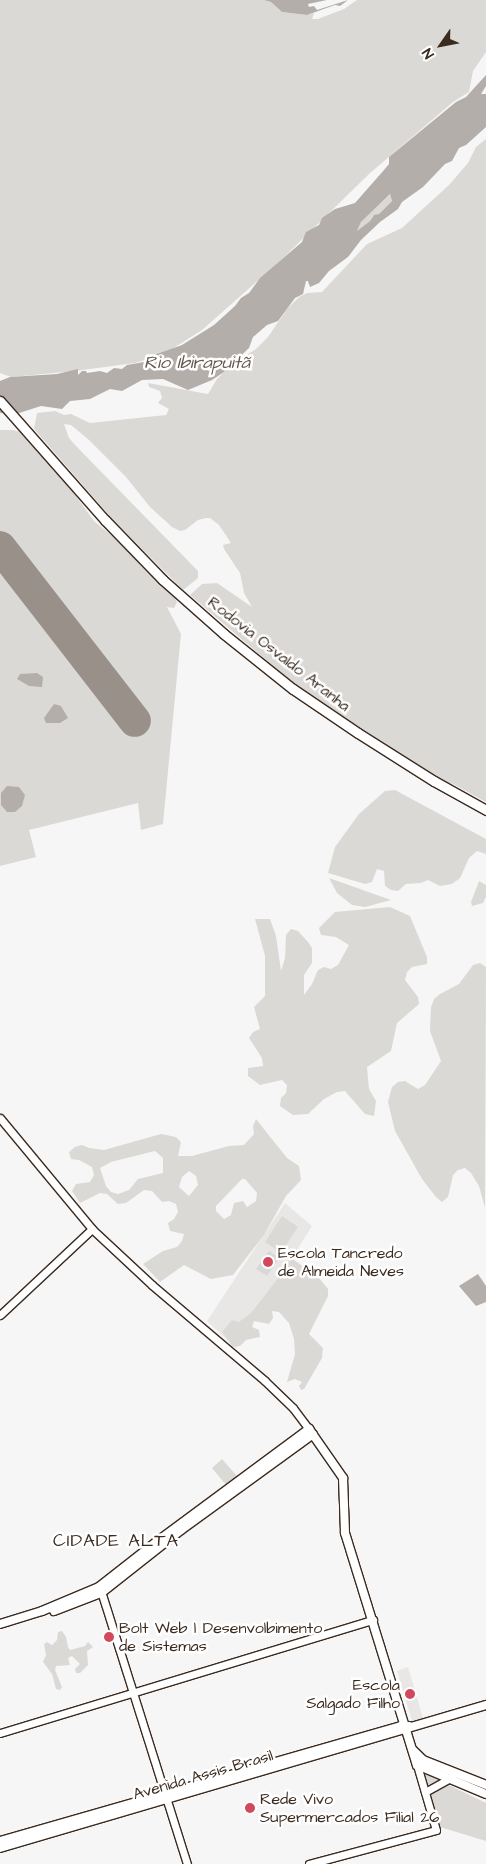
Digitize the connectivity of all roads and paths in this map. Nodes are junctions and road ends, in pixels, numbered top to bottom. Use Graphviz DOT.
graph roads {
  1 [pos="0,401"];
  2 [pos="486,810"];
  3 [pos="0,1118"];
  4 [pos="92,1229"];
  5 [pos="0,1316"];
  6 [pos="311,1431"];
  7 [pos="100,1590"];
  8 [pos="43,1613"];
  9 [pos="373,1620"];
  10 [pos="0,1624"];
  11 [pos="0,1629"];
  12 [pos="133,1694"];
  13 [pos="486,1705"];
  14 [pos="409,1727"];
  15 [pos="0,1733"];
  16 [pos="413,1749"];
  17 [pos="417,1765"];
  18 [pos="453,1776"];
  19 [pos="486,1785"];
  20 [pos="425,1792"];
  21 [pos="486,1794"];
  22 [pos="165,1796"];
  23 [pos="0,1841"];
  24 [pos="0,1848"];
  25 [pos="187,1864"];
  26 [pos="309,1864"];
  1 -- 2 [label="highway, Rodovia Osvaldo Aranha"];
  3 -- 4 [label="street"];
  4 -- 5 [label="street"];
  4 -- 6 [label="street"];
  6 -- 7 [label="main road"];
  6 -- 9 [label="main road"];
  7 -- 8 [label="main road"];
  7 -- 12 [label="street"];
  8 -- 10 [label="main road"];
  8 -- 11 [label="main road"];
  9 -- 12 [label="street"];
  9 -- 14 [label="main road"];
  12 -- 15 [label="street"];
  12 -- 22 [label="street"];
  13 -- 14 [label="main road, Avenida Assis Brasil"];
  14 -- 16 [label="main road"];
  14 -- 22 [label="main road, Avenida Assis Brasil"];
  16 -- 17 [label="main road"];
  16 -- 18 [label="main road"];
  17 -- 18 [label="main road"];
  17 -- 20 [label="street"];
  18 -- 19 [label="main road"];
  18 -- 20 [label="street"];
  18 -- 21 [label="main road"];
  20 -- 26 [label="street"];
  22 -- 23 [label="main road, Avenida Assis Brasil"];
  22 -- 24 [label="main road, Avenida Assis Brasil"];
  22 -- 25 [label="street"];
}
